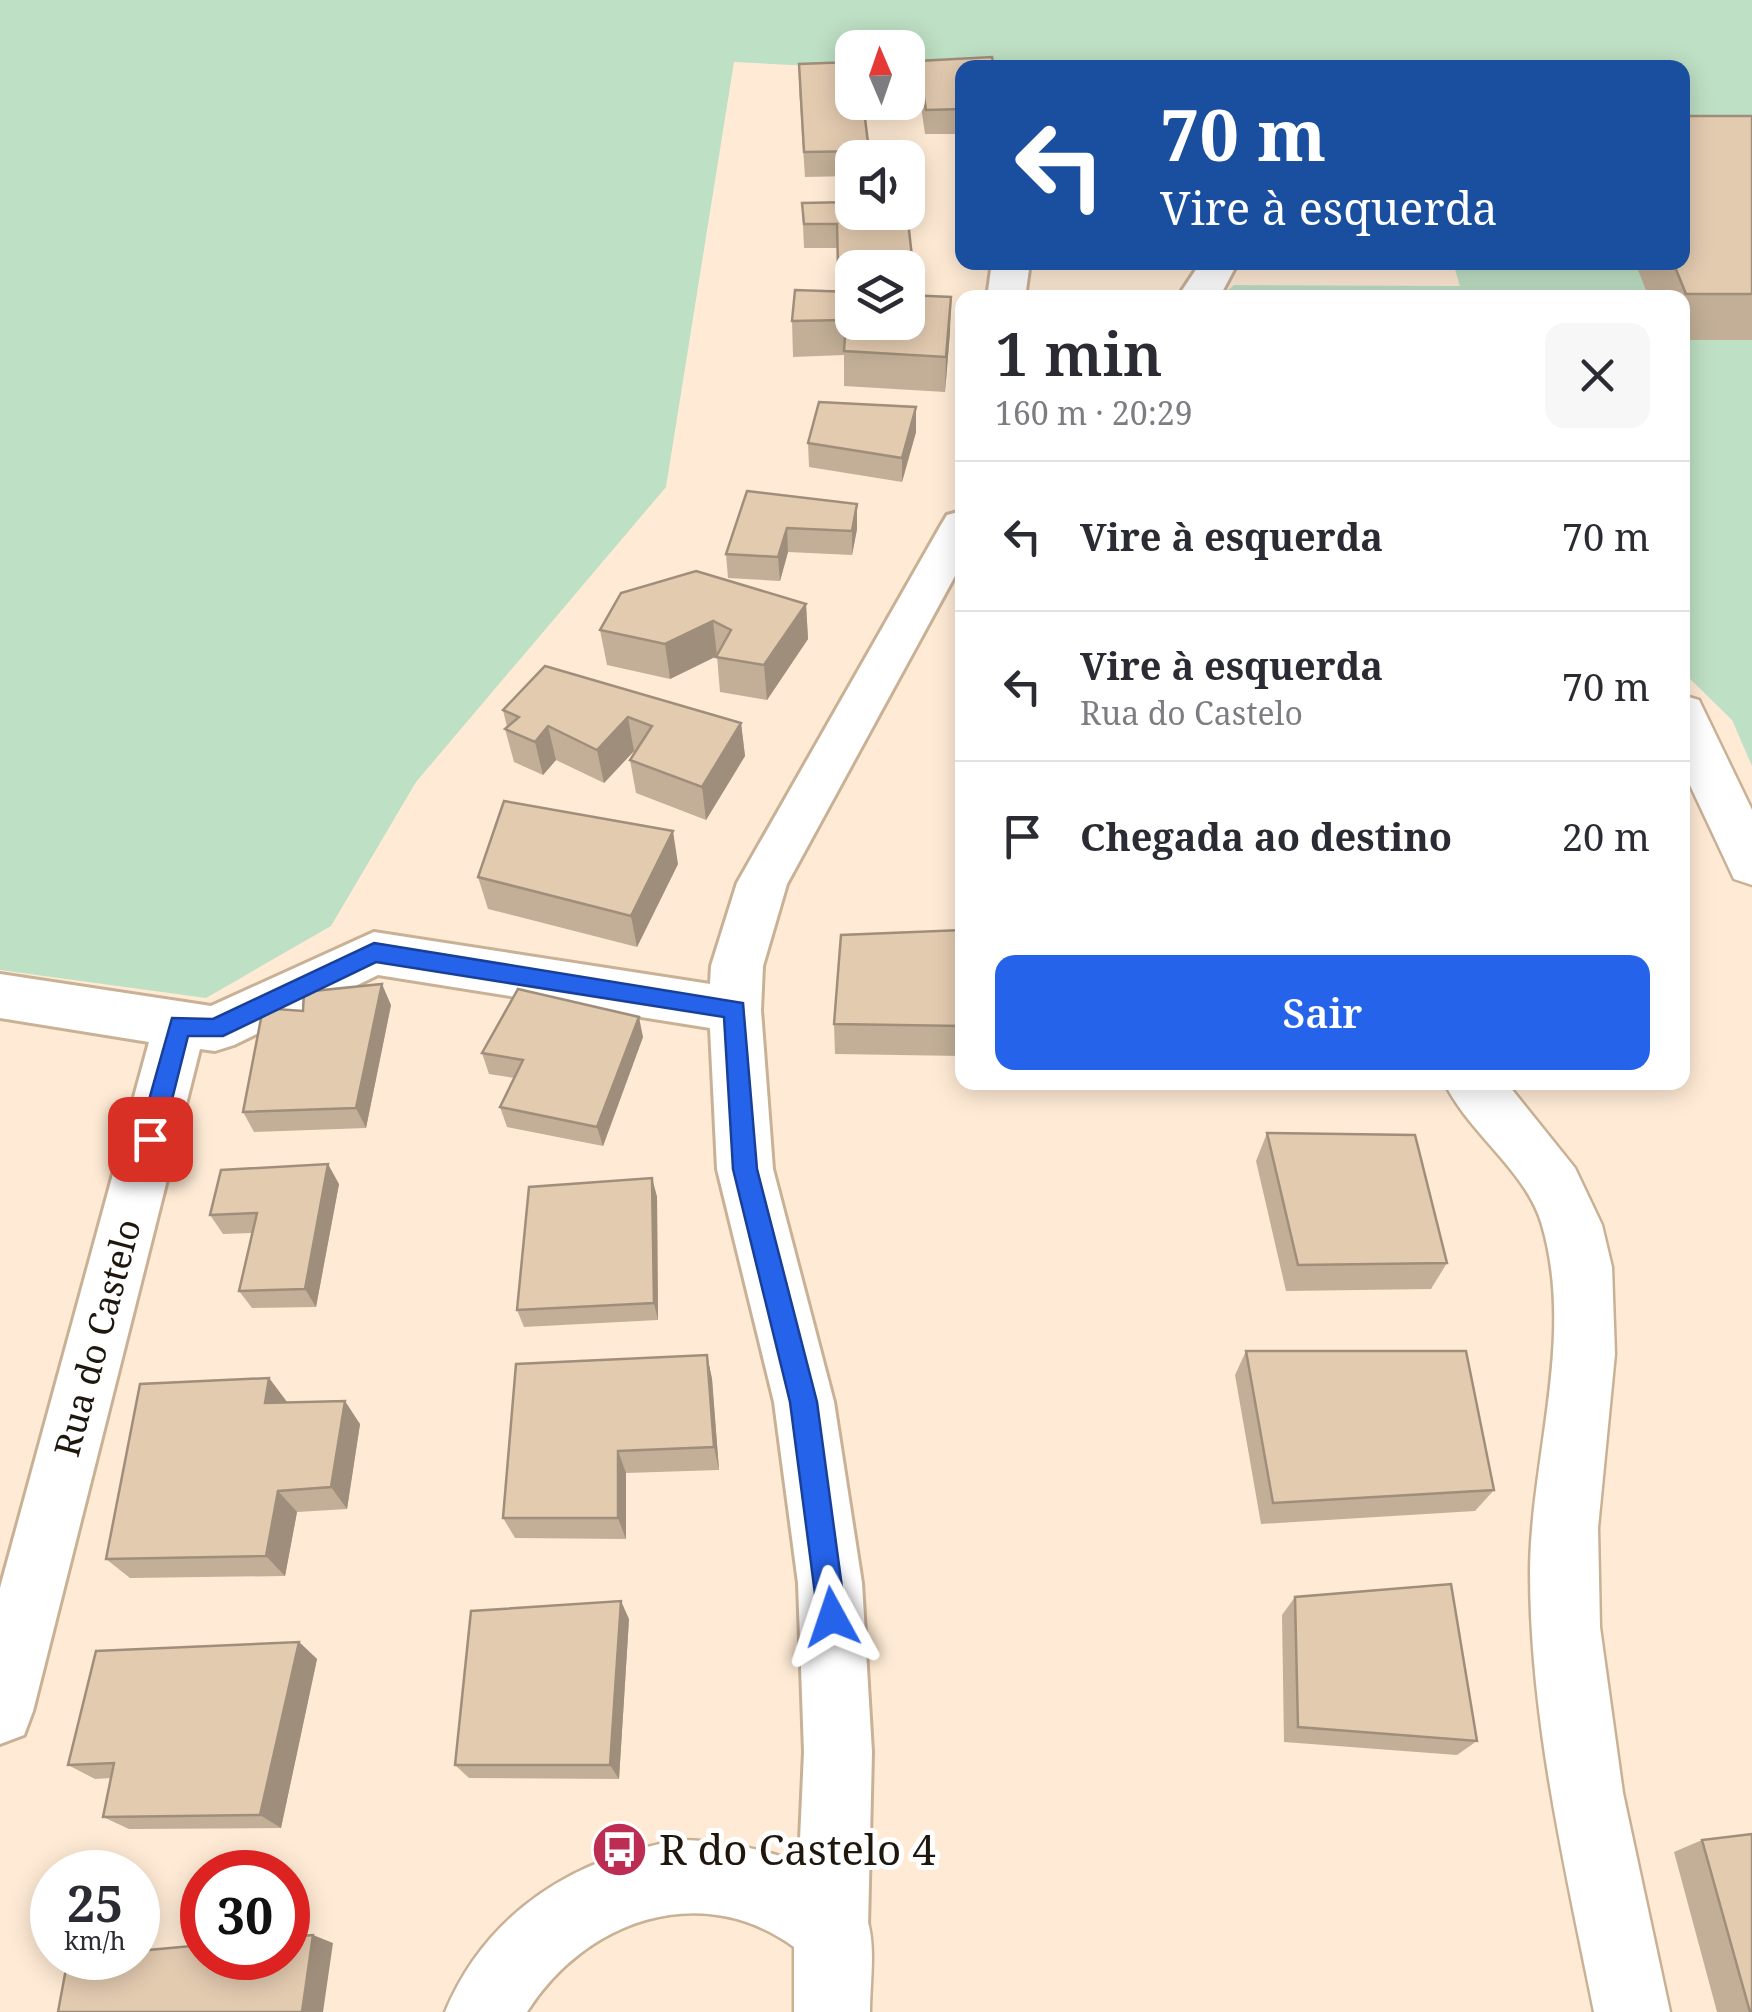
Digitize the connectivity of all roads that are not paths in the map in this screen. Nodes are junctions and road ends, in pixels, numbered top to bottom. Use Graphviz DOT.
graph roads {
  1 [pos="955,537"];
  2 [pos="1690,730"];
  3 [pos="1752,865"];
  4 [pos="0,996"];
  5 [pos="735,1010"];
  6 [pos="180,1025"];
  7 [pos="1478,1090"];
  8 [pos="0,1711"];
  9 [pos="832,1928"];
  10 [pos="483,2012"];
  11 [pos="832,2012"];
  12 [pos="1632,2012"];
  1 -- 5 [label="street"];
  2 -- 3 [label="street"];
  4 -- 6 [label="street"];
  5 -- 6 [label="street"];
  5 -- 9 [label="street"];
  6 -- 8 [label="street, Rua do Castelo"];
  7 -- 12 [label="street"];
  9 -- 10 [label="street"];
  9 -- 11 [label="street"];
}
